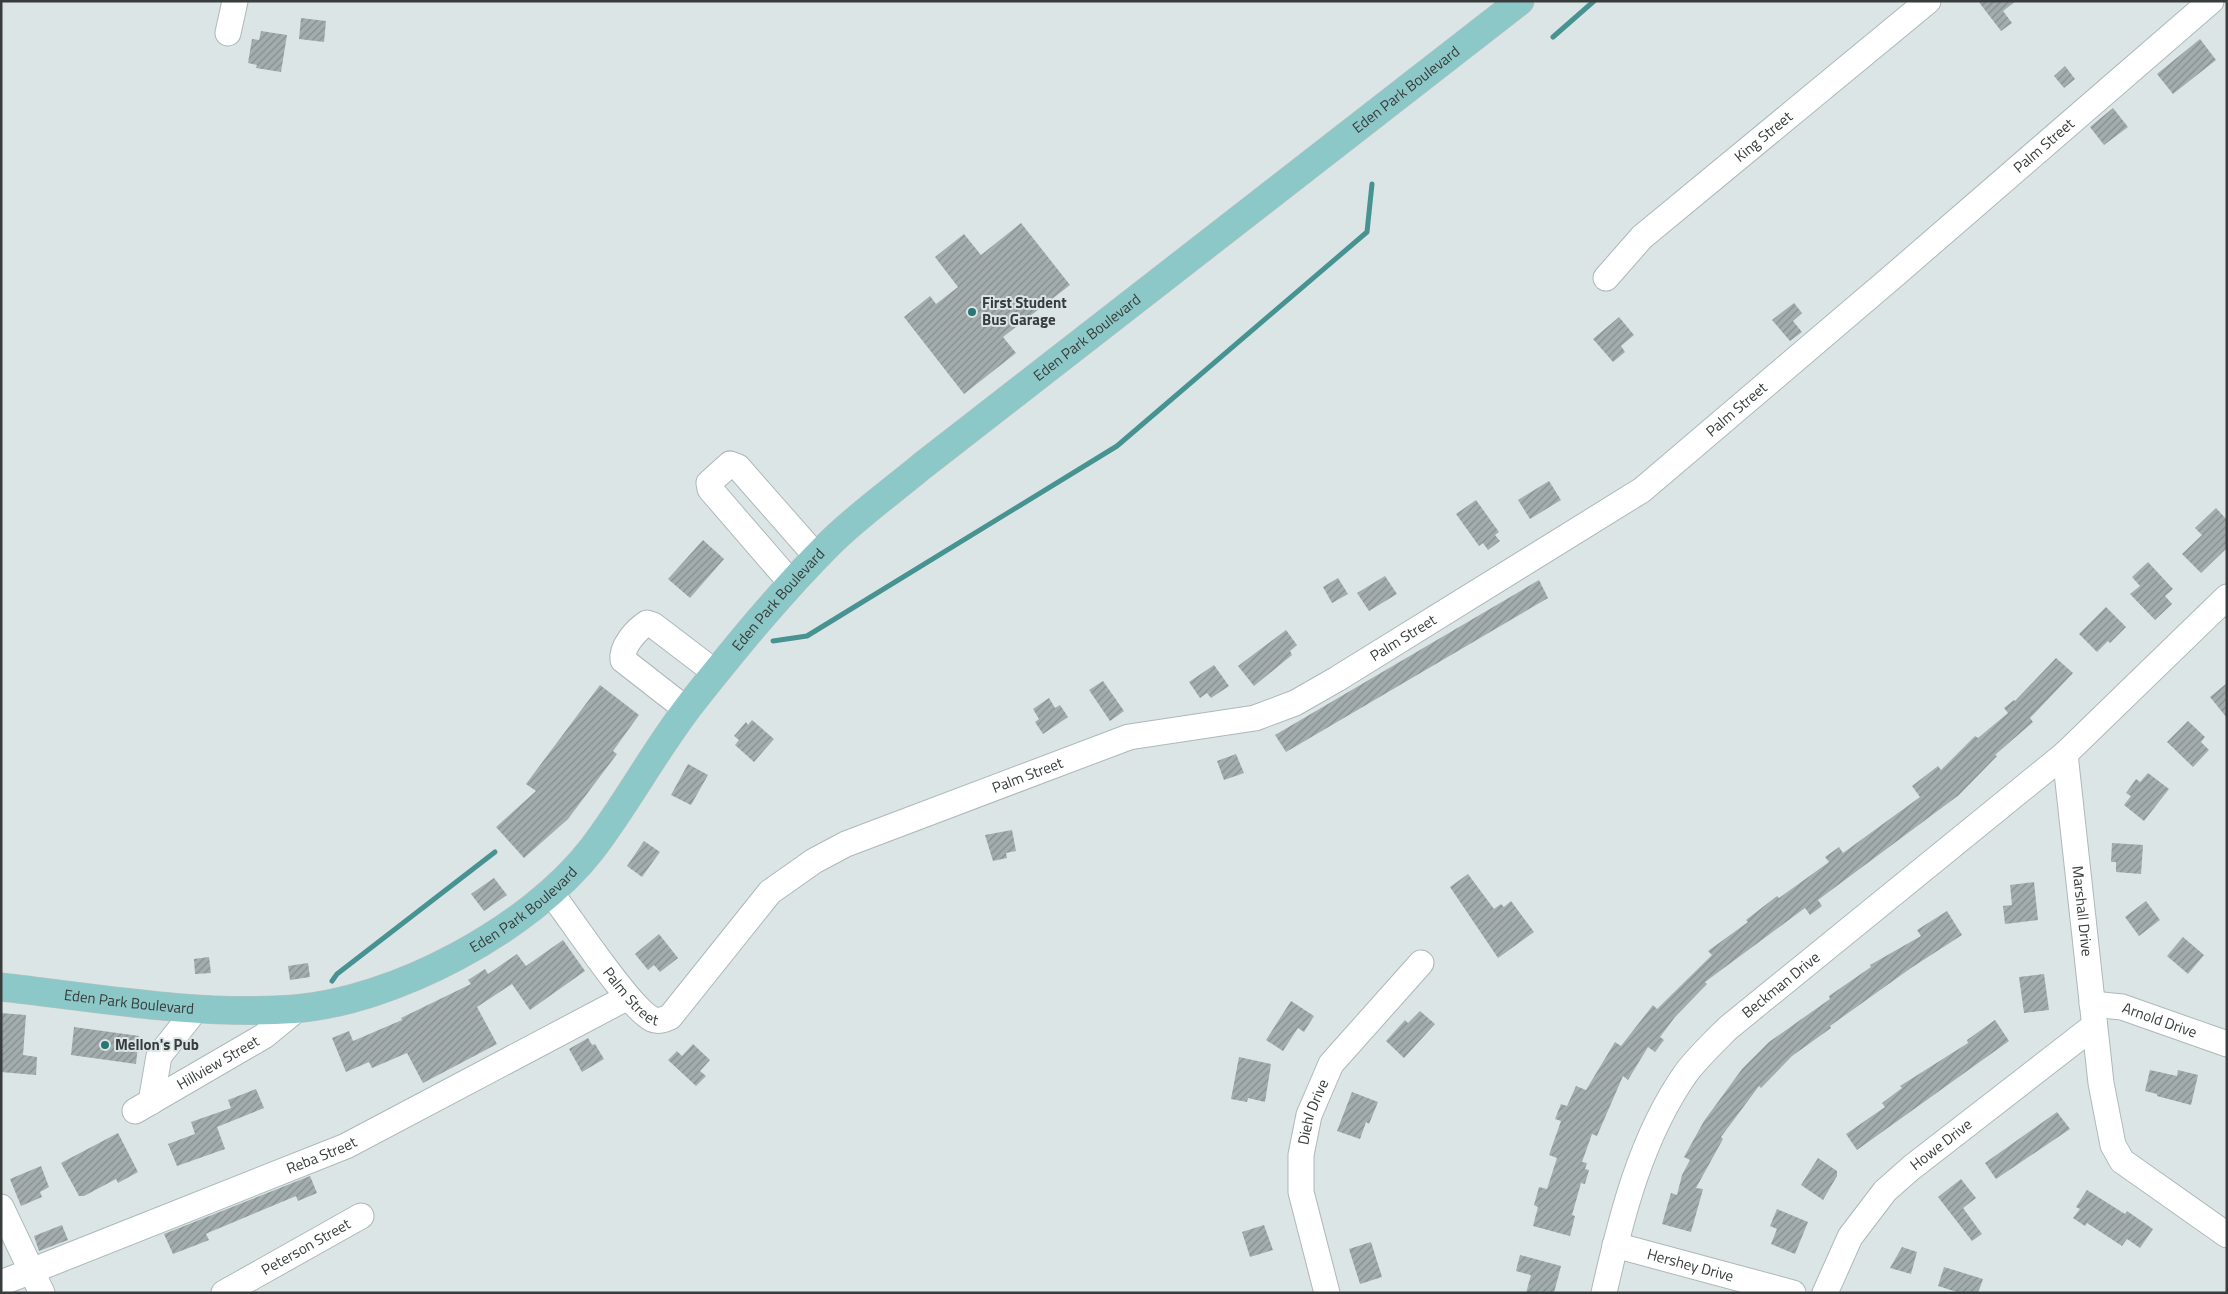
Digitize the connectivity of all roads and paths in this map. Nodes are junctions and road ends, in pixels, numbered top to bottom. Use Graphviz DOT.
graph roads {
  1 [pos="235,1"];
  2 [pos="1520,1"];
  3 [pos="1928,1"];
  4 [pos="2211,1"];
  5 [pos="228,33"];
  6 [pos="1606,278"];
  7 [pos="817,557"];
  8 [pos="792,584"];
  9 [pos="2227,598"];
  10 [pos="716,673"];
  11 [pos="687,710"];
  12 [pos="2065,754"];
  13 [pos="551,893"];
  14 [pos="1421,963"];
  15 [pos="1,987"];
  16 [pos="628,997"];
  17 [pos="196,1009"];
  18 [pos="297,1009"];
  19 [pos="2093,1015"];
  20 [pos="2227,1044"];
  21 [pos="1,1207"];
  22 [pos="361,1216"];
  23 [pos="2227,1235"];
  24 [pos="1615,1245"];
  25 [pos="32,1270"];
  26 [pos="1,1283"];
  27 [pos="42,1293"];
  28 [pos="224,1293"];
  29 [pos="1327,1293"];
  30 [pos="1604,1293"];
  31 [pos="1793,1293"];
  32 [pos="1825,1293"];
  1 -- 5 [label="street"];
  2 -- 7 [label="main road, Eden Park Boulevard"];
  3 -- 6 [label="street, King Street"];
  4 -- 16 [label="street, Palm Street"];
  7 -- 8 [label="main road, Eden Park Boulevard"];
  7 -- 8 [label="street"];
  8 -- 10 [label="main road, Eden Park Boulevard"];
  9 -- 12 [label="street"];
  10 -- 11 [label="main road, Eden Park Boulevard"];
  10 -- 11 [label="street"];
  11 -- 13 [label="main road, Eden Park Boulevard"];
  12 -- 19 [label="street, Marshall Drive"];
  12 -- 24 [label="street, Beckman Drive"];
  13 -- 16 [label="street, Palm Street"];
  13 -- 18 [label="main road, Eden Park Boulevard"];
  14 -- 29 [label="street, Diehl Drive"];
  15 -- 17 [label="main road, Eden Park Boulevard"];
  16 -- 25 [label="street, Reba Street"];
  17 -- 18 [label="main road, Eden Park Boulevard"];
  17 -- 18 [label="street, Hillview Street"];
  19 -- 20 [label="street, Arnold Drive"];
  19 -- 23 [label="street, Marshall Drive"];
  19 -- 32 [label="street, Howe Drive"];
  21 -- 25 [label="street"];
  22 -- 28 [label="street, Peterson Street"];
  24 -- 30 [label="street, Beckman Drive"];
  24 -- 31 [label="street, Hershey Drive"];
  25 -- 26 [label="street, Reba Street"];
  25 -- 27 [label="street"];
}
